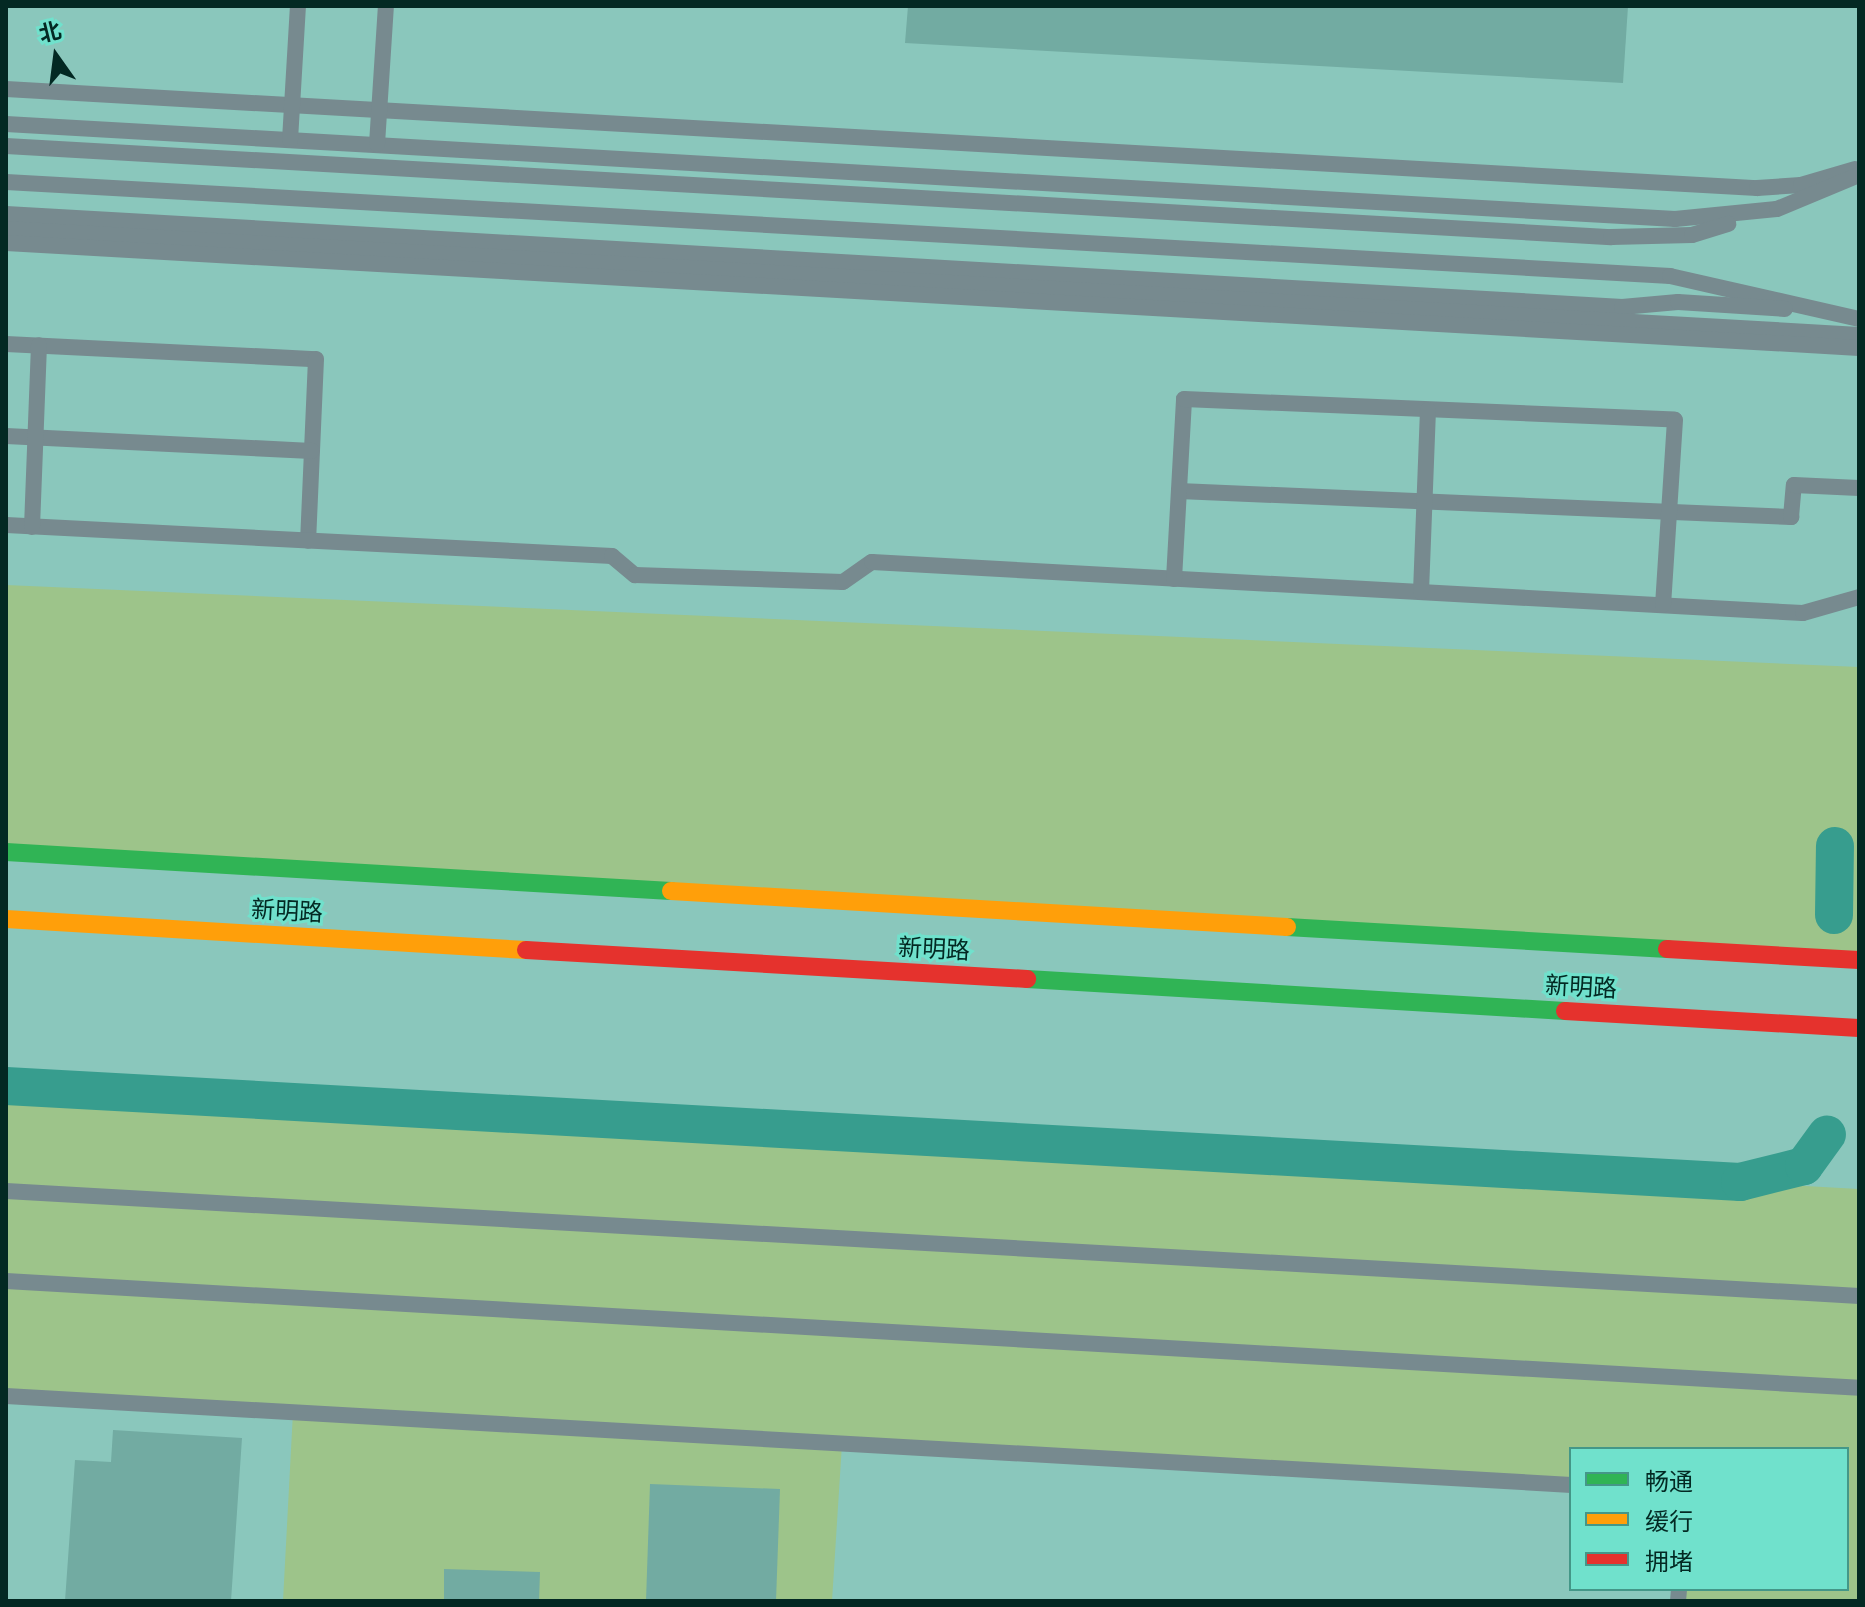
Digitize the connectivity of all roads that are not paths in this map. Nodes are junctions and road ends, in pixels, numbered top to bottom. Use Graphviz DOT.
graph roads {
  1 [pos="298,6"];
  2 [pos="386,6"];
  3 [pos="6,89"];
  4 [pos="292,106"];
  5 [pos="379,110"];
  6 [pos="6,124"];
  7 [pos="290,140"];
  8 [pos="377,144"];
  9 [pos="6,146"];
  10 [pos="1859,167"];
  11 [pos="1859,175"];
  12 [pos="6,182"];
  13 [pos="1777,209"];
  14 [pos="6,214"];
  15 [pos="6,229"];
  16 [pos="6,243"];
  17 [pos="1831,312"];
  18 [pos="1859,319"];
  19 [pos="1859,335"];
  20 [pos="6,344"];
  21 [pos="39,345"];
  22 [pos="1859,348"];
  23 [pos="1428,410"];
  24 [pos="6,436"];
  25 [pos="36,438"];
  26 [pos="312,451"];
  27 [pos="1859,488"];
  28 [pos="1179,491"];
  29 [pos="1424,502"];
  30 [pos="1667,511"];
  31 [pos="6,525"];
  32 [pos="32,527"];
  33 [pos="308,541"];
  34 [pos="1174,579"];
  35 [pos="1421,592"];
  36 [pos="1859,597"];
  37 [pos="1663,605"];
  38 [pos="6,852"];
  39 [pos="6,919"];
  40 [pos="1859,960"];
  41 [pos="1859,1028"];
  42 [pos="6,1191"];
  43 [pos="6,1281"];
  44 [pos="1859,1296"];
  45 [pos="1859,1388"];
  46 [pos="6,1396"];
  47 [pos="1569,1485"];
  1 -- 4 [label="lane"];
  2 -- 5 [label="lane"];
  3 -- 4 [label="lane"];
  4 -- 5 [label="lane"];
  4 -- 7 [label="lane"];
  5 -- 8 [label="lane"];
  5 -- 10 [label="lane"];
  6 -- 7 [label="lane"];
  7 -- 8 [label="lane"];
  8 -- 13 [label="lane"];
  9 -- 13 [label="lane"];
  11 -- 13 [label="lane"];
  12 -- 17 [label="lane"];
  14 -- 17 [label="lane"];
  15 -- 19 [label="lane"];
  16 -- 22 [label="lane"];
  17 -- 18 [label="lane"];
  20 -- 21 [label="lane"];
  21 -- 25 [label="lane"];
  21 -- 26 [label="lane"];
  23 -- 28 [label="lane"];
  23 -- 29 [label="lane"];
  23 -- 30 [label="lane"];
  24 -- 25 [label="lane"];
  25 -- 26 [label="lane"];
  25 -- 32 [label="lane"];
  26 -- 33 [label="lane"];
  27 -- 30 [label="lane"];
  28 -- 29 [label="lane"];
  28 -- 34 [label="lane"];
  29 -- 30 [label="lane"];
  29 -- 35 [label="lane"];
  30 -- 37 [label="lane"];
  31 -- 32 [label="lane"];
  32 -- 33 [label="lane"];
  33 -- 34 [label="lane"];
  34 -- 35 [label="lane"];
  35 -- 37 [label="lane"];
  36 -- 37 [label="lane"];
  38 -- 40 [label="main road, 新明路"];
  39 -- 41 [label="main road, 新明路"];
  42 -- 44 [label="lane"];
  43 -- 45 [label="lane"];
  46 -- 47 [label="lane"];
}
